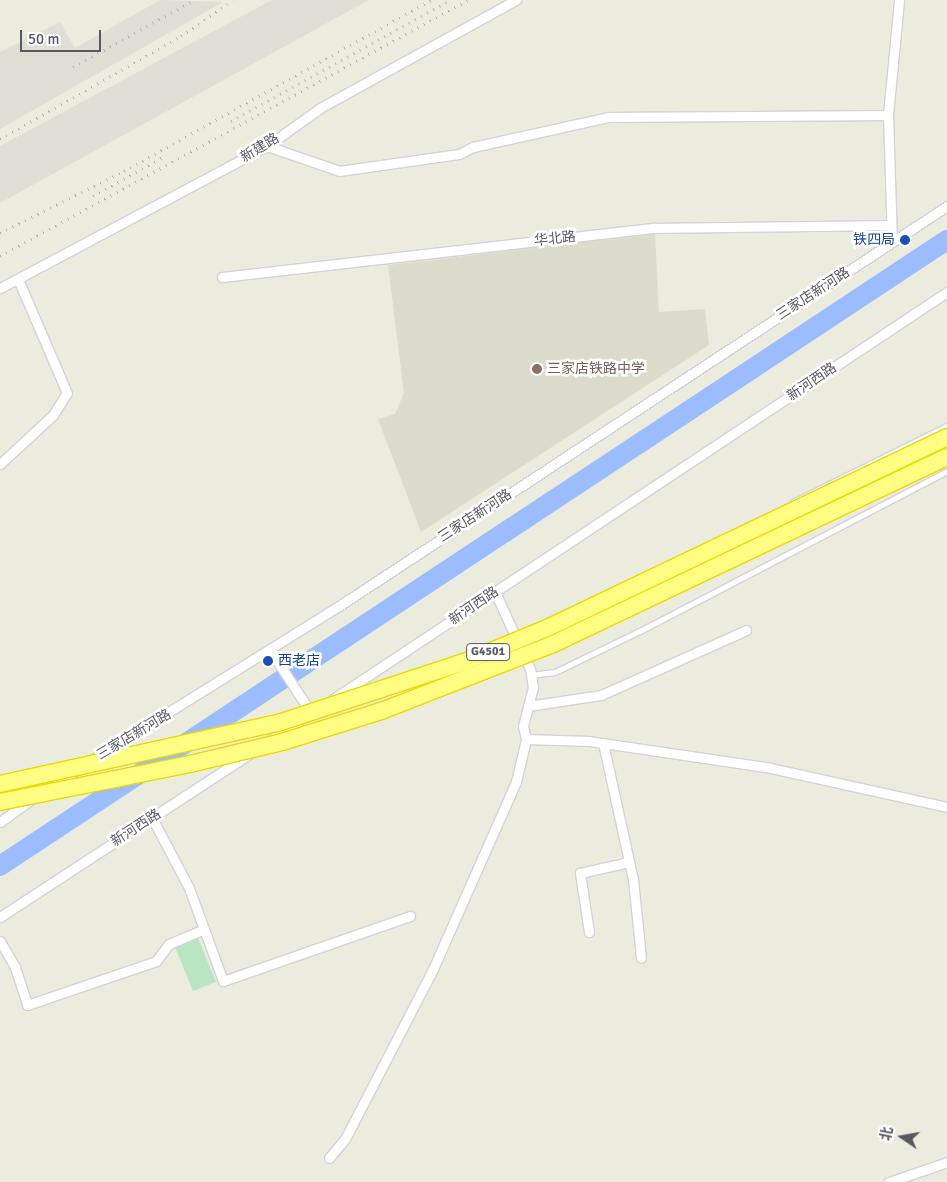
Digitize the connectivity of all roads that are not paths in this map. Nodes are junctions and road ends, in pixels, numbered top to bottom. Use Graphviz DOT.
graph roads {
  1 [pos="516,0"];
  2 [pos="899,0"];
  3 [pos="888,115"];
  4 [pos="267,146"];
  5 [pos="947,206"];
  6 [pos="890,225"];
  7 [pos="892,242"];
  8 [pos="222,277"];
  9 [pos="18,279"];
  10 [pos="0,288"];
  11 [pos="947,292"];
  12 [pos="947,426"];
  13 [pos="947,437"];
  14 [pos="947,457"];
  15 [pos="0,464"];
  16 [pos="947,471"];
  17 [pos="495,592"];
  18 [pos="746,630"];
  19 [pos="516,637"];
  20 [pos="270,650"];
  21 [pos="531,675"];
  22 [pos="528,706"];
  23 [pos="312,714"];
  24 [pos="526,739"];
  25 [pos="603,744"];
  26 [pos="0,784"];
  27 [pos="0,802"];
  28 [pos="947,807"];
  29 [pos="152,818"];
  30 [pos="0,822"];
  31 [pos="630,862"];
  32 [pos="410,916"];
  33 [pos="0,917"];
  34 [pos="204,929"];
  35 [pos="589,932"];
  36 [pos="0,941"];
  37 [pos="641,958"];
  38 [pos="329,1158"];
  39 [pos="947,1162"];
  40 [pos="889,1182"];
  1 -- 4 [label="street, 新建路"];
  2 -- 3 [label="street"];
  3 -- 4 [label="street"];
  3 -- 6 [label="street"];
  4 -- 9 [label="street, 新建路"];
  5 -- 7 [label="street, 三家店新河路"];
  6 -- 7 [label="street"];
  6 -- 8 [label="street, 华北路"];
  7 -- 20 [label="street, 三家店新河路"];
  9 -- 10 [label="street, 新建路"];
  9 -- 15 [label="street"];
  11 -- 17 [label="street, 新河西路"];
  12 -- 19 [label="lane"];
  13 -- 26 [label="highway, G4501, bridge"];
  14 -- 27 [label="highway, G4501, bridge"];
  16 -- 21 [label="lane"];
  17 -- 19 [label="street"];
  17 -- 23 [label="street, 新河西路"];
  18 -- 22 [label="street"];
  19 -- 21 [label="street"];
  20 -- 23 [label="street"];
  20 -- 30 [label="street, 三家店新河路"];
  21 -- 22 [label="street"];
  22 -- 24 [label="street"];
  23 -- 29 [label="street, 新河西路"];
  24 -- 25 [label="street"];
  24 -- 38 [label="street"];
  25 -- 28 [label="street"];
  25 -- 31 [label="street"];
  29 -- 33 [label="street, 新河西路"];
  29 -- 34 [label="street"];
  31 -- 35 [label="street"];
  31 -- 37 [label="street"];
  32 -- 34 [label="street"];
  34 -- 36 [label="street"];
  39 -- 40 [label="street"];
}
